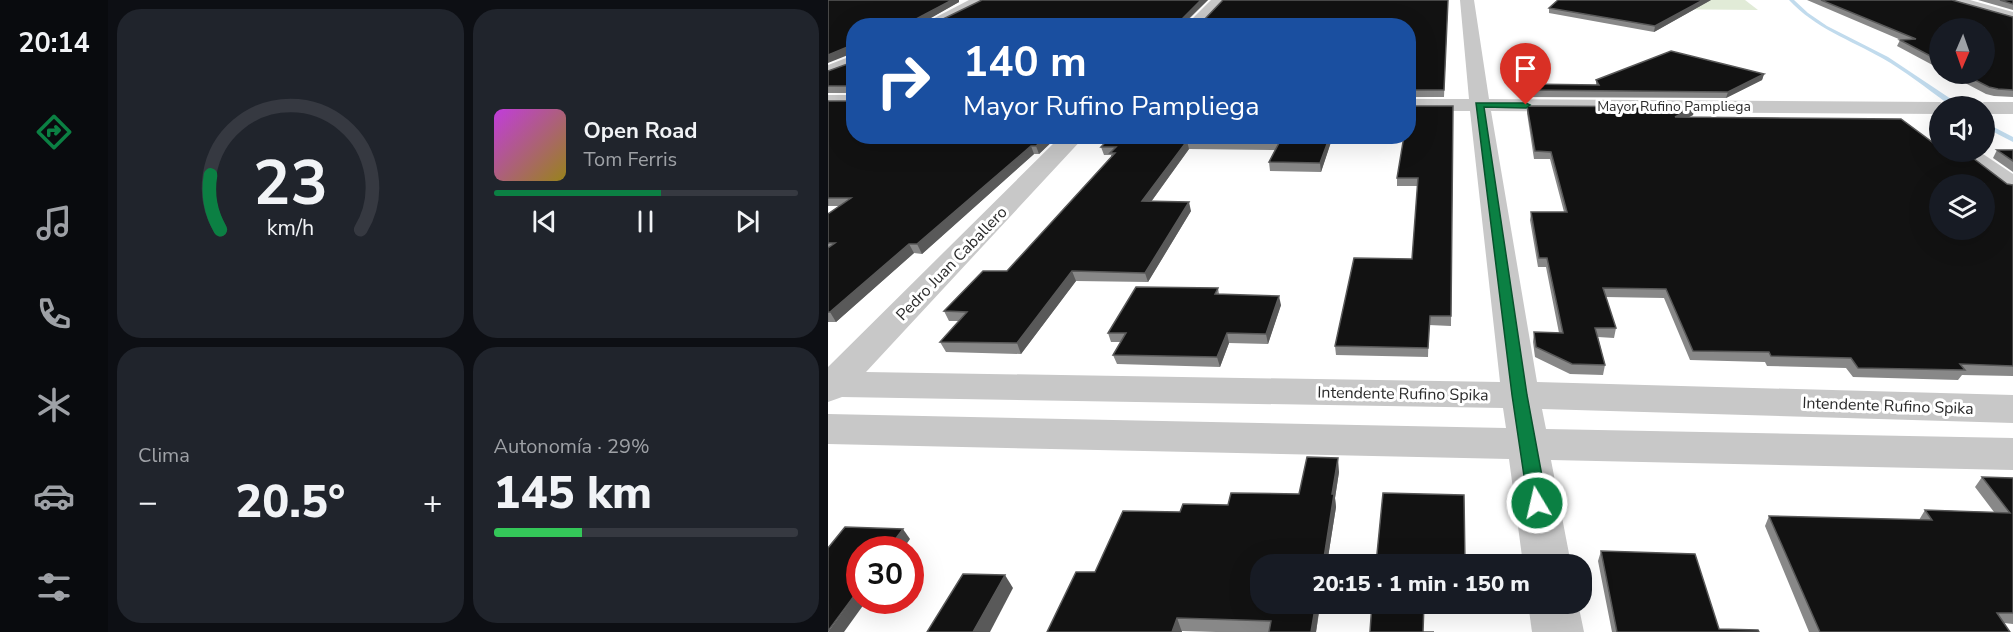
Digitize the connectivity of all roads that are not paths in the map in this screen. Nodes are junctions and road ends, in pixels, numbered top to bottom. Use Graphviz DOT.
graph roads {
  1 [pos="980,0"];
  2 [pos="1219,0"];
  3 [pos="1467,0"];
  4 [pos="1955,0"];
  5 [pos="2013,17"];
  6 [pos="943,18"];
  7 [pos="1200,18"];
  8 [pos="846,64"];
  9 [pos="828,72"];
  10 [pos="828,101"];
  11 [pos="846,101"];
  12 [pos="1416,105"];
  13 [pos="1479,105"];
  14 [pos="1995,108"];
  15 [pos="2013,108"];
  16 [pos="1929,116"];
  17 [pos="1066,144"];
  18 [pos="1980,162"];
  19 [pos="2013,185"];
  20 [pos="830,386"];
  21 [pos="1519,395"];
  22 [pos="2013,409"];
  23 [pos="828,429"];
  24 [pos="1528,443"];
  25 [pos="2013,454"];
  26 [pos="1545,554"];
  27 [pos="1555,614"];
  28 [pos="1558,632"];
  1 -- 6 [label="street"];
  2 -- 7 [label="street"];
  3 -- 13 [label="street"];
  4 -- 5 [label="street"];
  8 -- 9 [label="street"];
  10 -- 11 [label="street"];
  12 -- 13 [label="street, Mayor Rufino Pampliega"];
  13 -- 16 [label="street, Mayor Rufino Pampliega"];
  13 -- 21 [label="street"];
  14 -- 15 [label="street"];
  17 -- 20 [label="street, Pedro Juan Caballero"];
  18 -- 19 [label="street"];
  20 -- 21 [label="street, Intendente Rufino Spika"];
  21 -- 22 [label="street, Intendente Rufino Spika"];
  21 -- 24 [label="street"];
  23 -- 24 [label="street"];
  24 -- 25 [label="street"];
  24 -- 26 [label="street"];
  27 -- 28 [label="street"];
}
